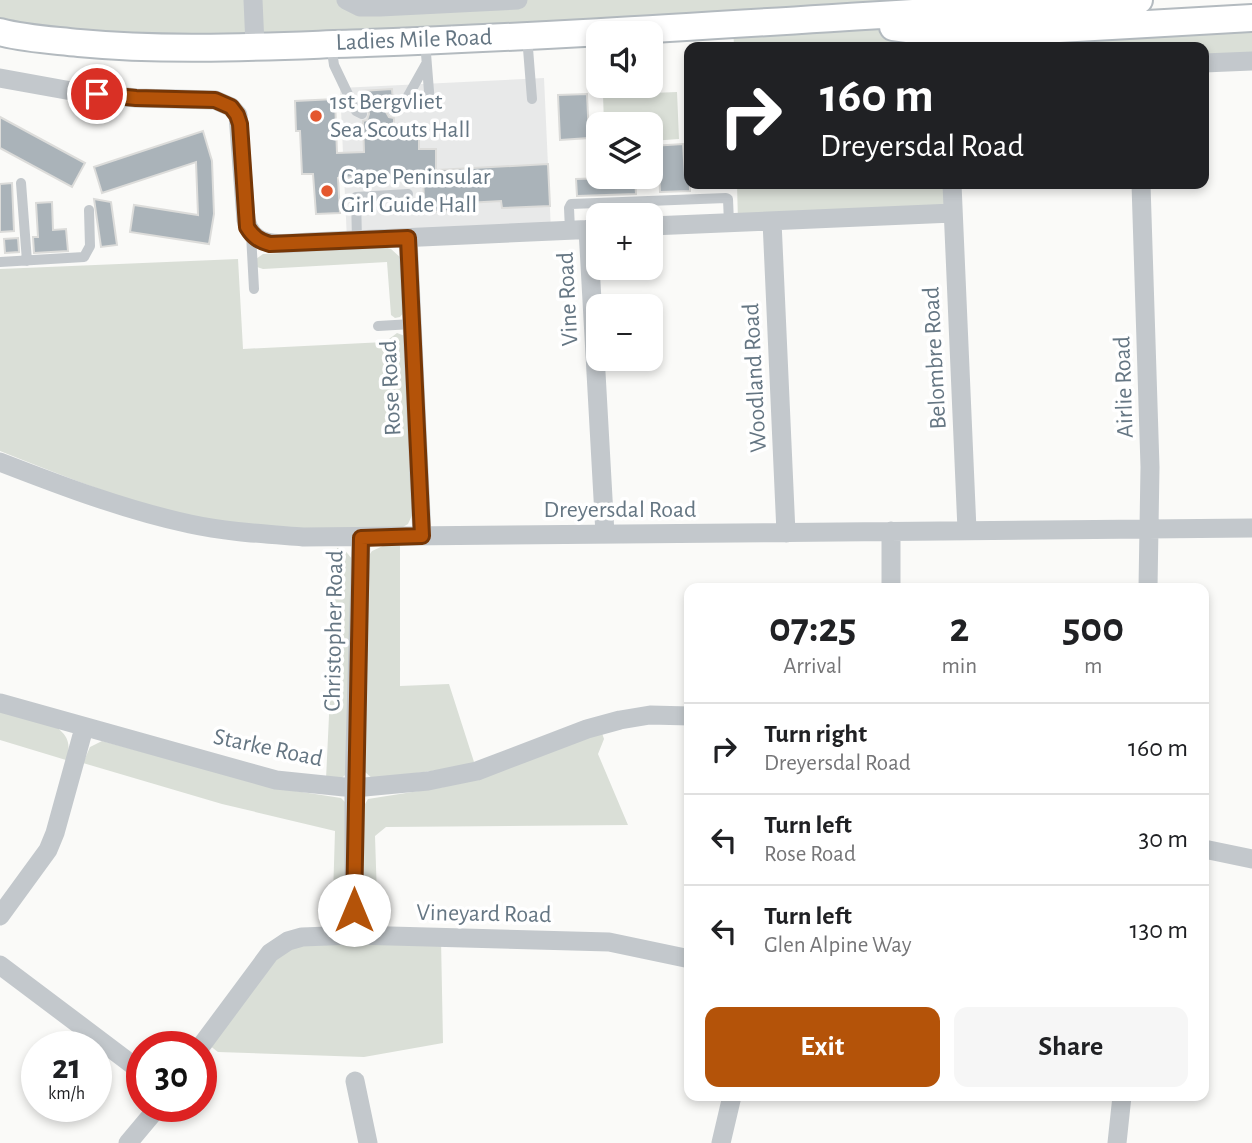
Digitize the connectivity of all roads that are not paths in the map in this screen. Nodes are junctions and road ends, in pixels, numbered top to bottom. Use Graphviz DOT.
graph roads {
  1 [pos="253,0"];
  2 [pos="346,0"];
  3 [pos="518,0"];
  4 [pos="1139,0"];
  5 [pos="829,18"];
  6 [pos="1252,18"];
  7 [pos="0,32"];
  8 [pos="527,35"];
  9 [pos="331,44"];
  10 [pos="255,46"];
  11 [pos="426,52"];
  12 [pos="1252,61"];
  13 [pos="1209,64"];
  14 [pos="0,78"];
  15 [pos="532,99"];
  16 [pos="403,105"];
  17 [pos="393,111"];
  18 [pos="362,114"];
  19 [pos="21,183"];
  20 [pos="952,189"];
  21 [pos="1141,189"];
  22 [pos="408,194"];
  23 [pos="586,203"];
  24 [pos="597,203"];
  25 [pos="89,211"];
  26 [pos="953,213"];
  27 [pos="772,221"];
  28 [pos="729,223"];
  29 [pos="663,226"];
  30 [pos="586,229"];
  31 [pos="250,233"];
  32 [pos="408,238"];
  33 [pos="357,240"];
  34 [pos="27,261"];
  35 [pos="0,262"];
  36 [pos="589,280"];
  37 [pos="254,289"];
  38 [pos="412,324"];
  39 [pos="378,326"];
  40 [pos="0,462"];
  41 [pos="1252,528"];
  42 [pos="967,530"];
  43 [pos="1148,530"];
  44 [pos="891,531"];
  45 [pos="786,533"];
  46 [pos="605,534"];
  47 [pos="422,536"];
  48 [pos="361,538"];
  49 [pos="891,583"];
  50 [pos="1149,583"];
  51 [pos="0,703"];
  52 [pos="684,716"];
  53 [pos="84,728"];
  54 [pos="355,788"];
  55 [pos="1209,850"];
  56 [pos="1252,859"];
  57 [pos="0,916"];
  58 [pos="354,935"];
  59 [pos="684,958"];
  60 [pos="0,965"];
  61 [pos="212,1031"];
  62 [pos="126,1060"];
  63 [pos="355,1081"];
  64 [pos="731,1101"];
  65 [pos="1121,1101"];
  66 [pos="146,1122"];
  67 [pos="128,1143"];
  68 [pos="368,1143"];
  69 [pos="720,1143"];
  70 [pos="1117,1143"];
  1 -- 10 [label="street"];
  2 -- 3 [label="street"];
  4 -- 5 [label="main road, Ladies Mile Road"];
  5 -- 6 [label="main road, Ladies Mile Road"];
  5 -- 8 [label="main road, Ladies Mile Road"];
  7 -- 10 [label="main road, Ladies Mile Road"];
  8 -- 11 [label="main road, Ladies Mile Road"];
  8 -- 15 [label="lane"];
  9 -- 10 [label="main road, Ladies Mile Road"];
  9 -- 11 [label="main road, Ladies Mile Road"];
  9 -- 18 [label="lane"];
  11 -- 16 [label="lane"];
  11 -- 16 [label="lane"];
  12 -- 13 [label="street"];
  14 -- 31 [label="street"];
  16 -- 17 [label="lane"];
  19 -- 34 [label="lane"];
  20 -- 26 [label="street, Belombre Road"];
  21 -- 43 [label="street, Airlie Road"];
  22 -- 33 [label="lane"];
  23 -- 30 [label="lane"];
  24 -- 28 [label="lane"];
  25 -- 34 [label="lane"];
  26 -- 27 [label="street"];
  26 -- 42 [label="street, Belombre Road"];
  27 -- 28 [label="street"];
  27 -- 45 [label="street, Woodland Road"];
  28 -- 29 [label="street"];
  30 -- 32 [label="street"];
  31 -- 33 [label="street"];
  31 -- 37 [label="lane"];
  32 -- 33 [label="street"];
  32 -- 38 [label="street, Rose Road"];
  34 -- 35 [label="lane"];
  36 -- 46 [label="street, Vine Road"];
  38 -- 39 [label="lane"];
  38 -- 47 [label="street, Rose Road"];
  40 -- 48 [label="street, Dreyersdal Road"];
  41 -- 43 [label="street, Dreyersdal Road"];
  42 -- 43 [label="street, Dreyersdal Road"];
  42 -- 44 [label="street, Dreyersdal Road"];
  43 -- 50 [label="street, Airlie Road"];
  44 -- 45 [label="street, Dreyersdal Road"];
  44 -- 49 [label="street"];
  45 -- 46 [label="street, Dreyersdal Road"];
  46 -- 47 [label="street, Dreyersdal Road"];
  47 -- 48 [label="street, Dreyersdal Road"];
  48 -- 54 [label="street, Christopher Road"];
  51 -- 53 [label="street, Starke Road"];
  52 -- 54 [label="street, Starke Road"];
  53 -- 54 [label="street, Starke Road"];
  53 -- 57 [label="street"];
  54 -- 58 [label="street, Christopher Road"];
  55 -- 56 [label="street"];
  58 -- 59 [label="street, Vineyard Road"];
  58 -- 61 [label="street, Vineyard Road"];
  60 -- 62 [label="street"];
  63 -- 68 [label="street"];
  64 -- 69 [label="street"];
  65 -- 70 [label="street"];
  66 -- 67 [label="street"];
}
